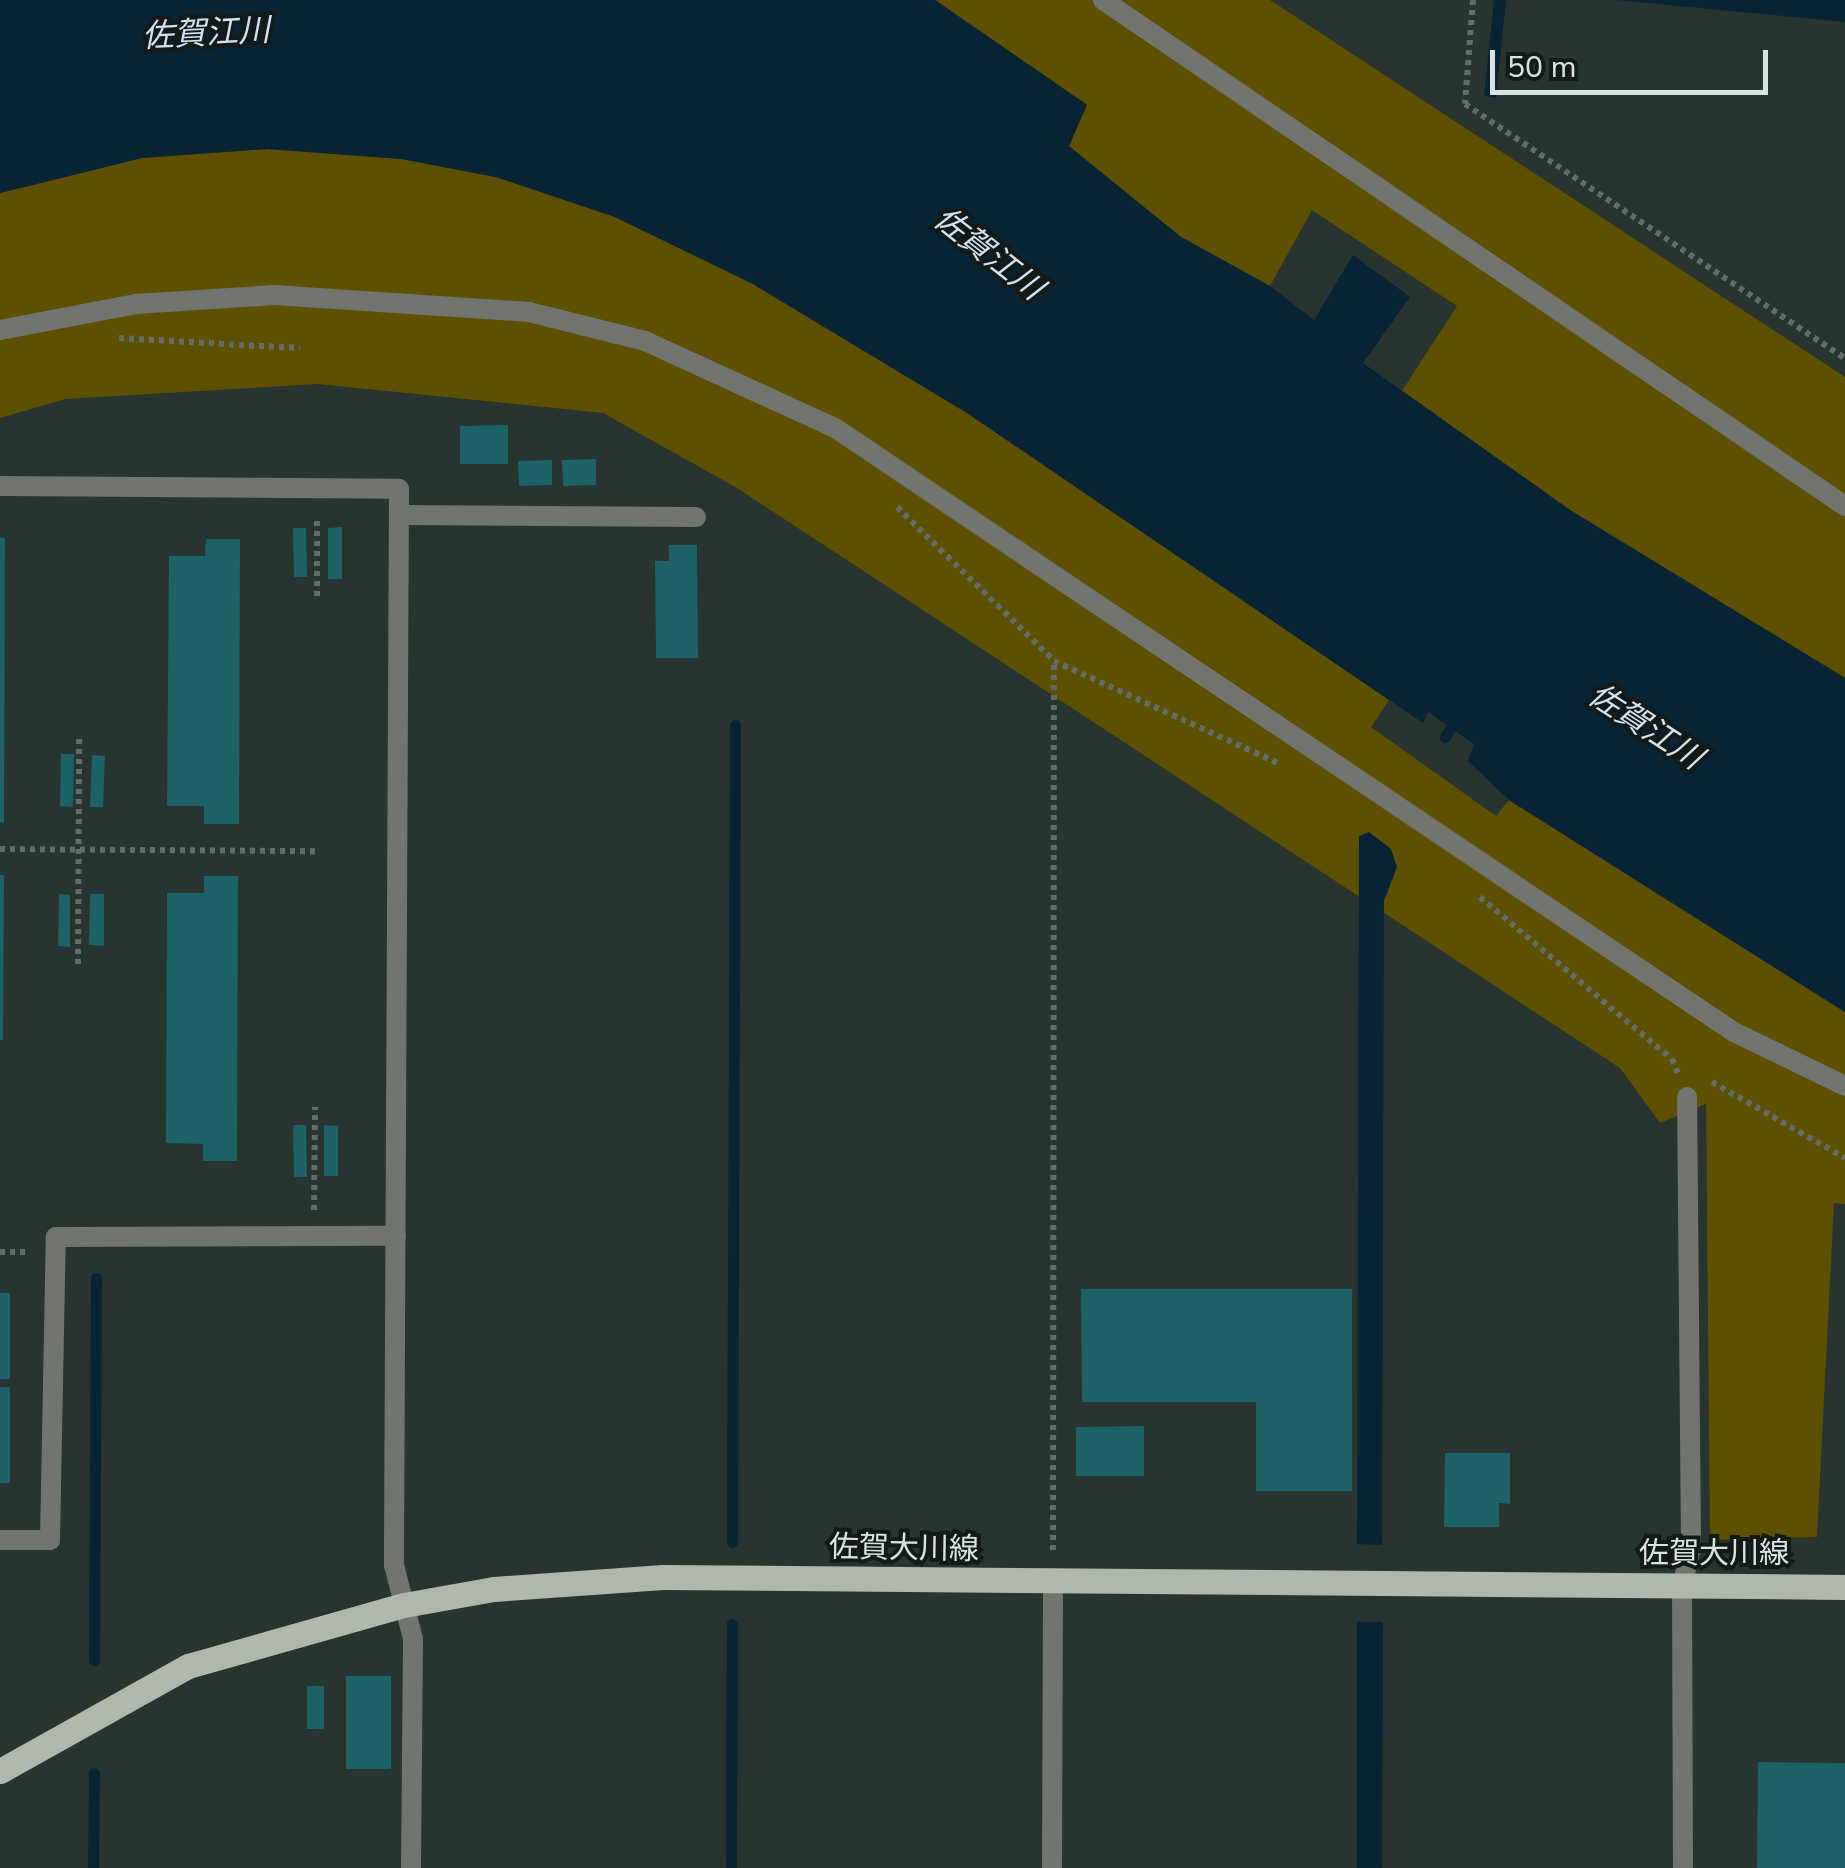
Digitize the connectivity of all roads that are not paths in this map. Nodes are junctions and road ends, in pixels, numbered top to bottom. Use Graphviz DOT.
graph roads {
  1 [pos="1103,0"];
  2 [pos="0,330"];
  3 [pos="0,486"];
  4 [pos="1845,506"];
  5 [pos="399,515"];
  6 [pos="696,517"];
  7 [pos="1845,1086"];
  8 [pos="1686,1097"];
  9 [pos="396,1236"];
  10 [pos="0,1540"];
  11 [pos="1053,1584"];
  12 [pos="1682,1586"];
  13 [pos="1845,1587"];
  14 [pos="404,1604"];
  15 [pos="0,1771"];
  16 [pos="412,1868"];
  17 [pos="1052,1868"];
  18 [pos="1682,1868"];
  1 -- 4 [label="street"];
  2 -- 7 [label="street"];
  3 -- 5 [label="street"];
  5 -- 6 [label="street"];
  5 -- 9 [label="street"];
  8 -- 12 [label="street"];
  9 -- 10 [label="street"];
  9 -- 14 [label="street"];
  11 -- 12 [label="main road, 佐賀大川線"];
  11 -- 14 [label="main road, 佐賀大川線"];
  11 -- 17 [label="street"];
  12 -- 13 [label="main road, 佐賀大川線"];
  12 -- 18 [label="street"];
  14 -- 15 [label="main road, 佐賀大川線"];
  14 -- 16 [label="street"];
}
